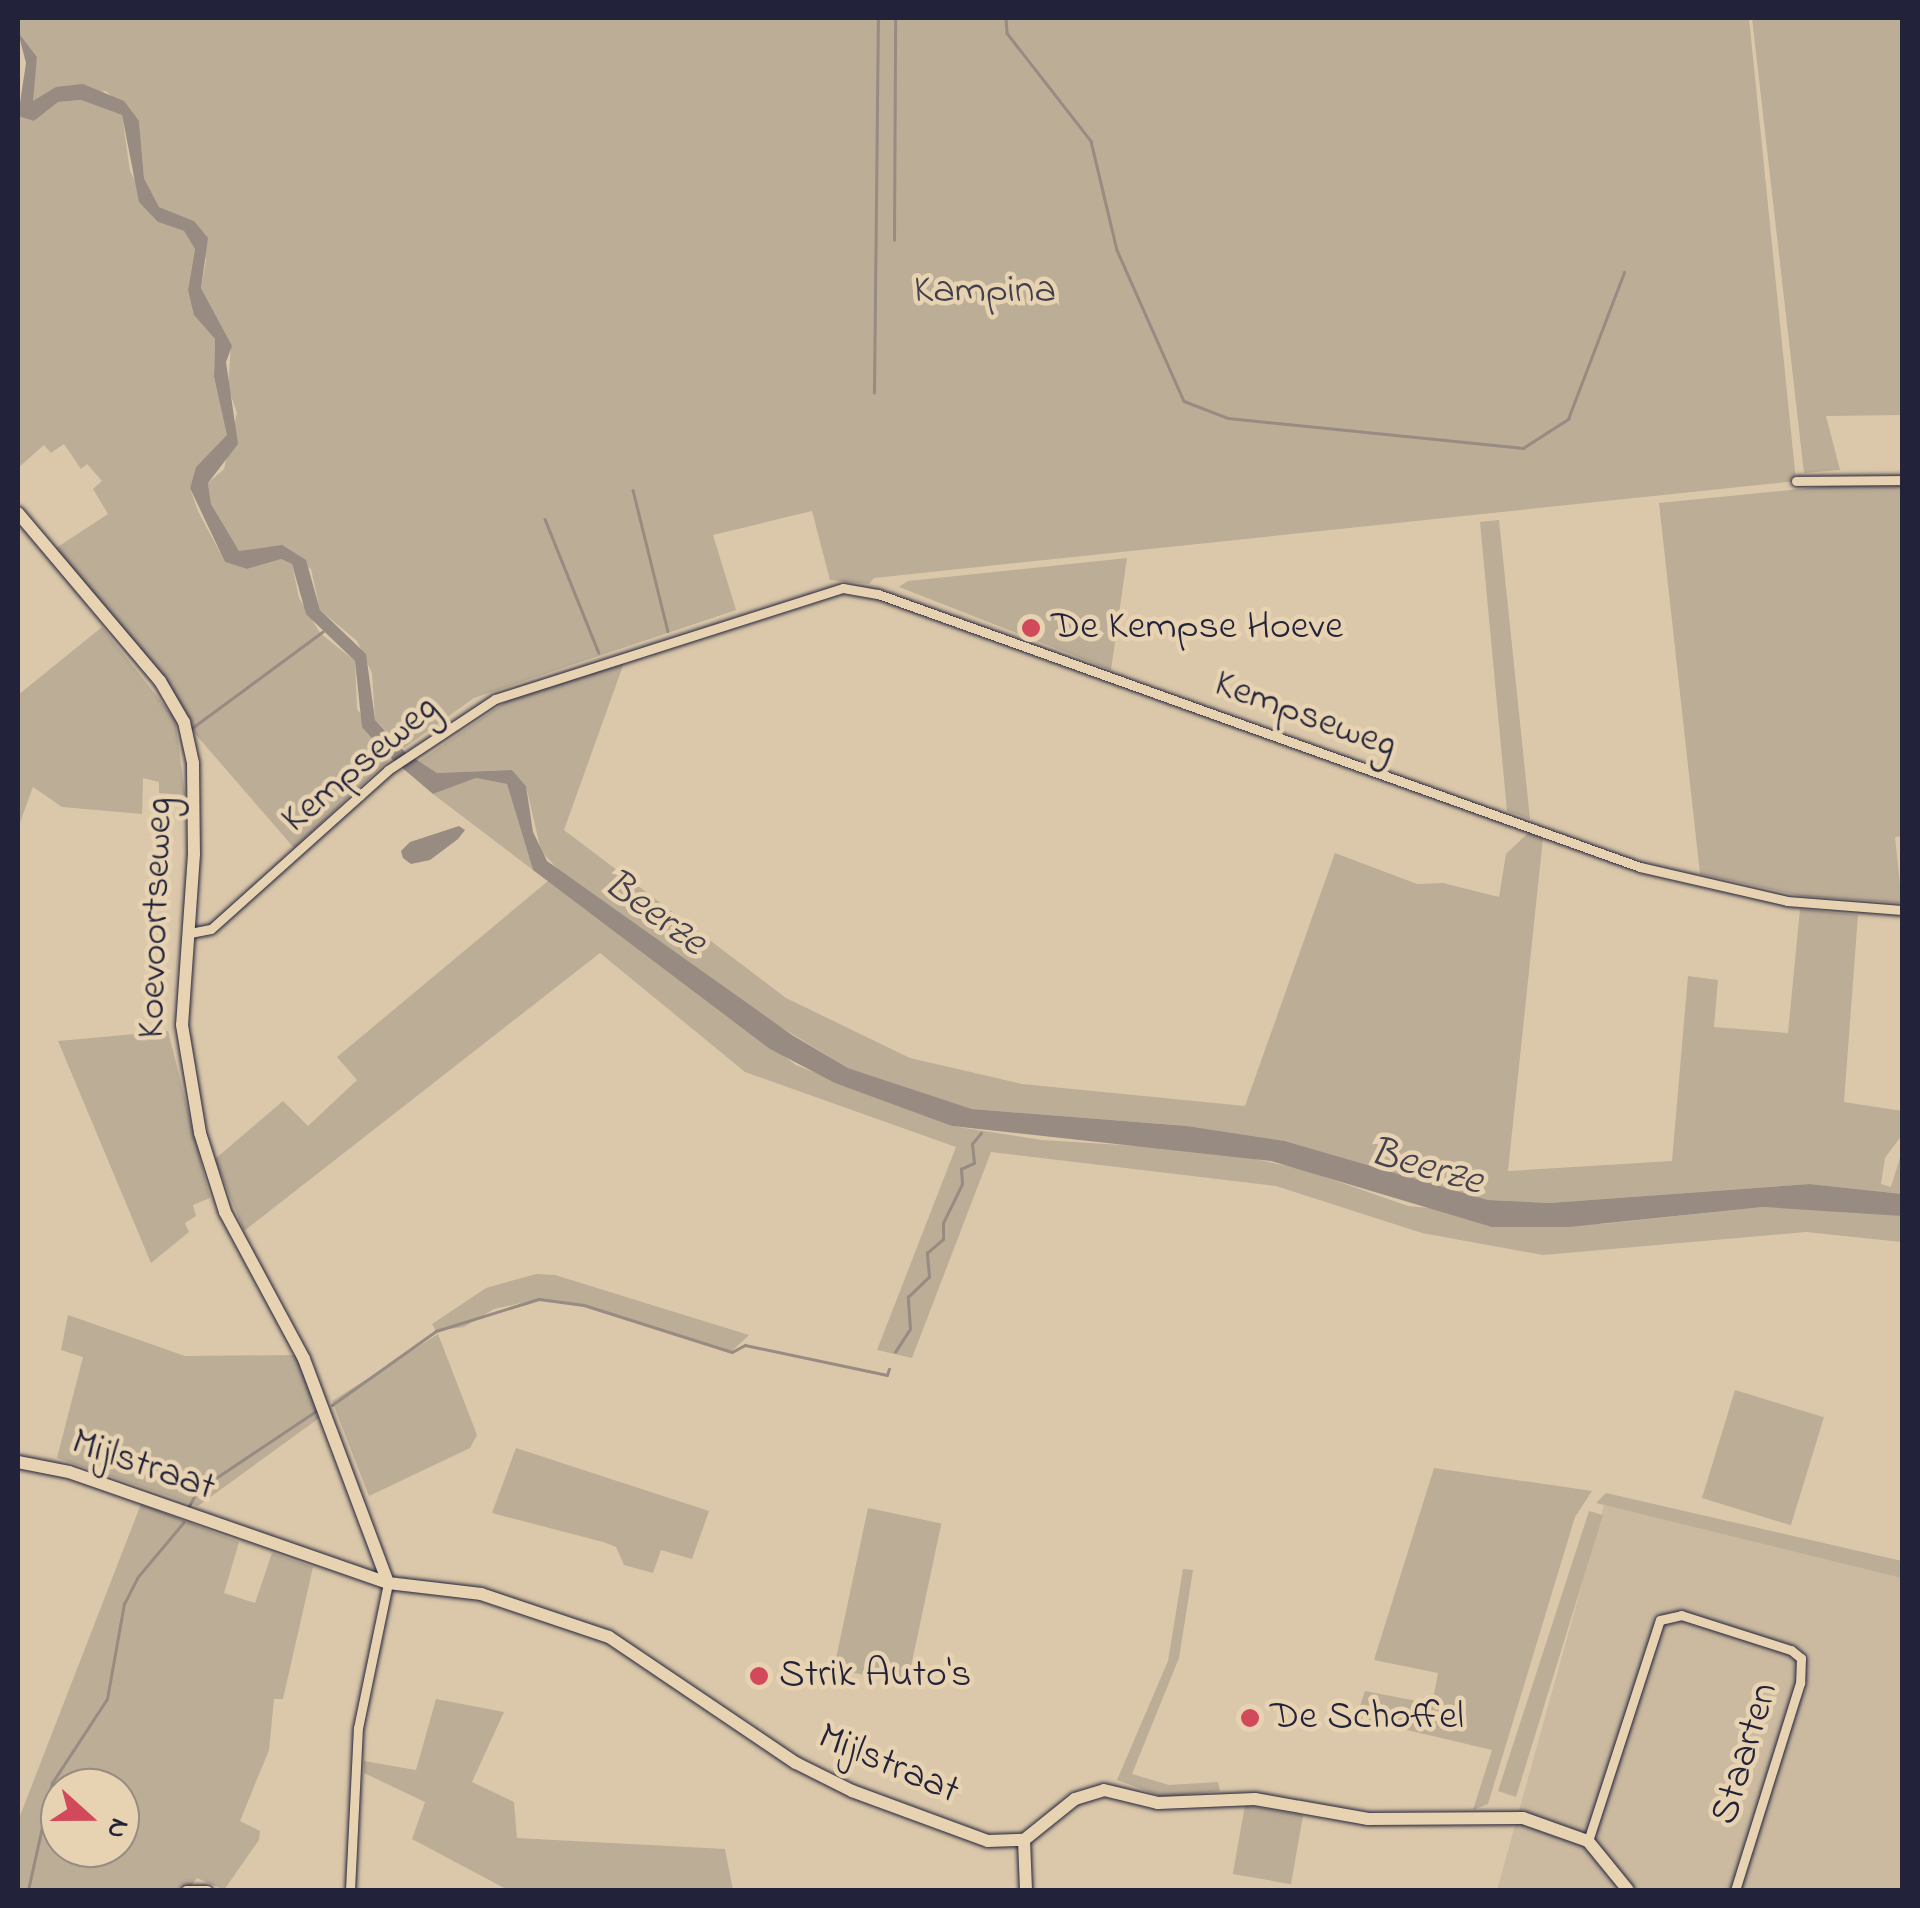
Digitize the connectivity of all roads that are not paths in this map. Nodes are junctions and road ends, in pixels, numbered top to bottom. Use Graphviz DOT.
graph roads {
  1 [pos="1902,480"];
  2 [pos="1796,481"];
  3 [pos="18,513"];
  4 [pos="1902,910"];
  5 [pos="190,932"];
  6 [pos="18,1462"];
  7 [pos="388,1583"];
  8 [pos="1024,1840"];
  9 [pos="1588,1841"];
  10 [pos="186,1890"];
  11 [pos="207,1890"];
  12 [pos="350,1890"];
  13 [pos="1026,1890"];
  14 [pos="1628,1890"];
  15 [pos="1735,1890"];
  1 -- 2 [label="street"];
  3 -- 5 [label="street, Koevoortseweg"];
  4 -- 5 [label="street, Kempseweg"];
  5 -- 7 [label="street, Koevoortseweg"];
  6 -- 7 [label="street, Mijlstraat"];
  7 -- 8 [label="street, Mijlstraat"];
  7 -- 12 [label="street"];
  8 -- 9 [label="street"];
  8 -- 13 [label="street"];
  9 -- 14 [label="street"];
  9 -- 15 [label="street, Staarten"];
  10 -- 11 [label="street"];
}
